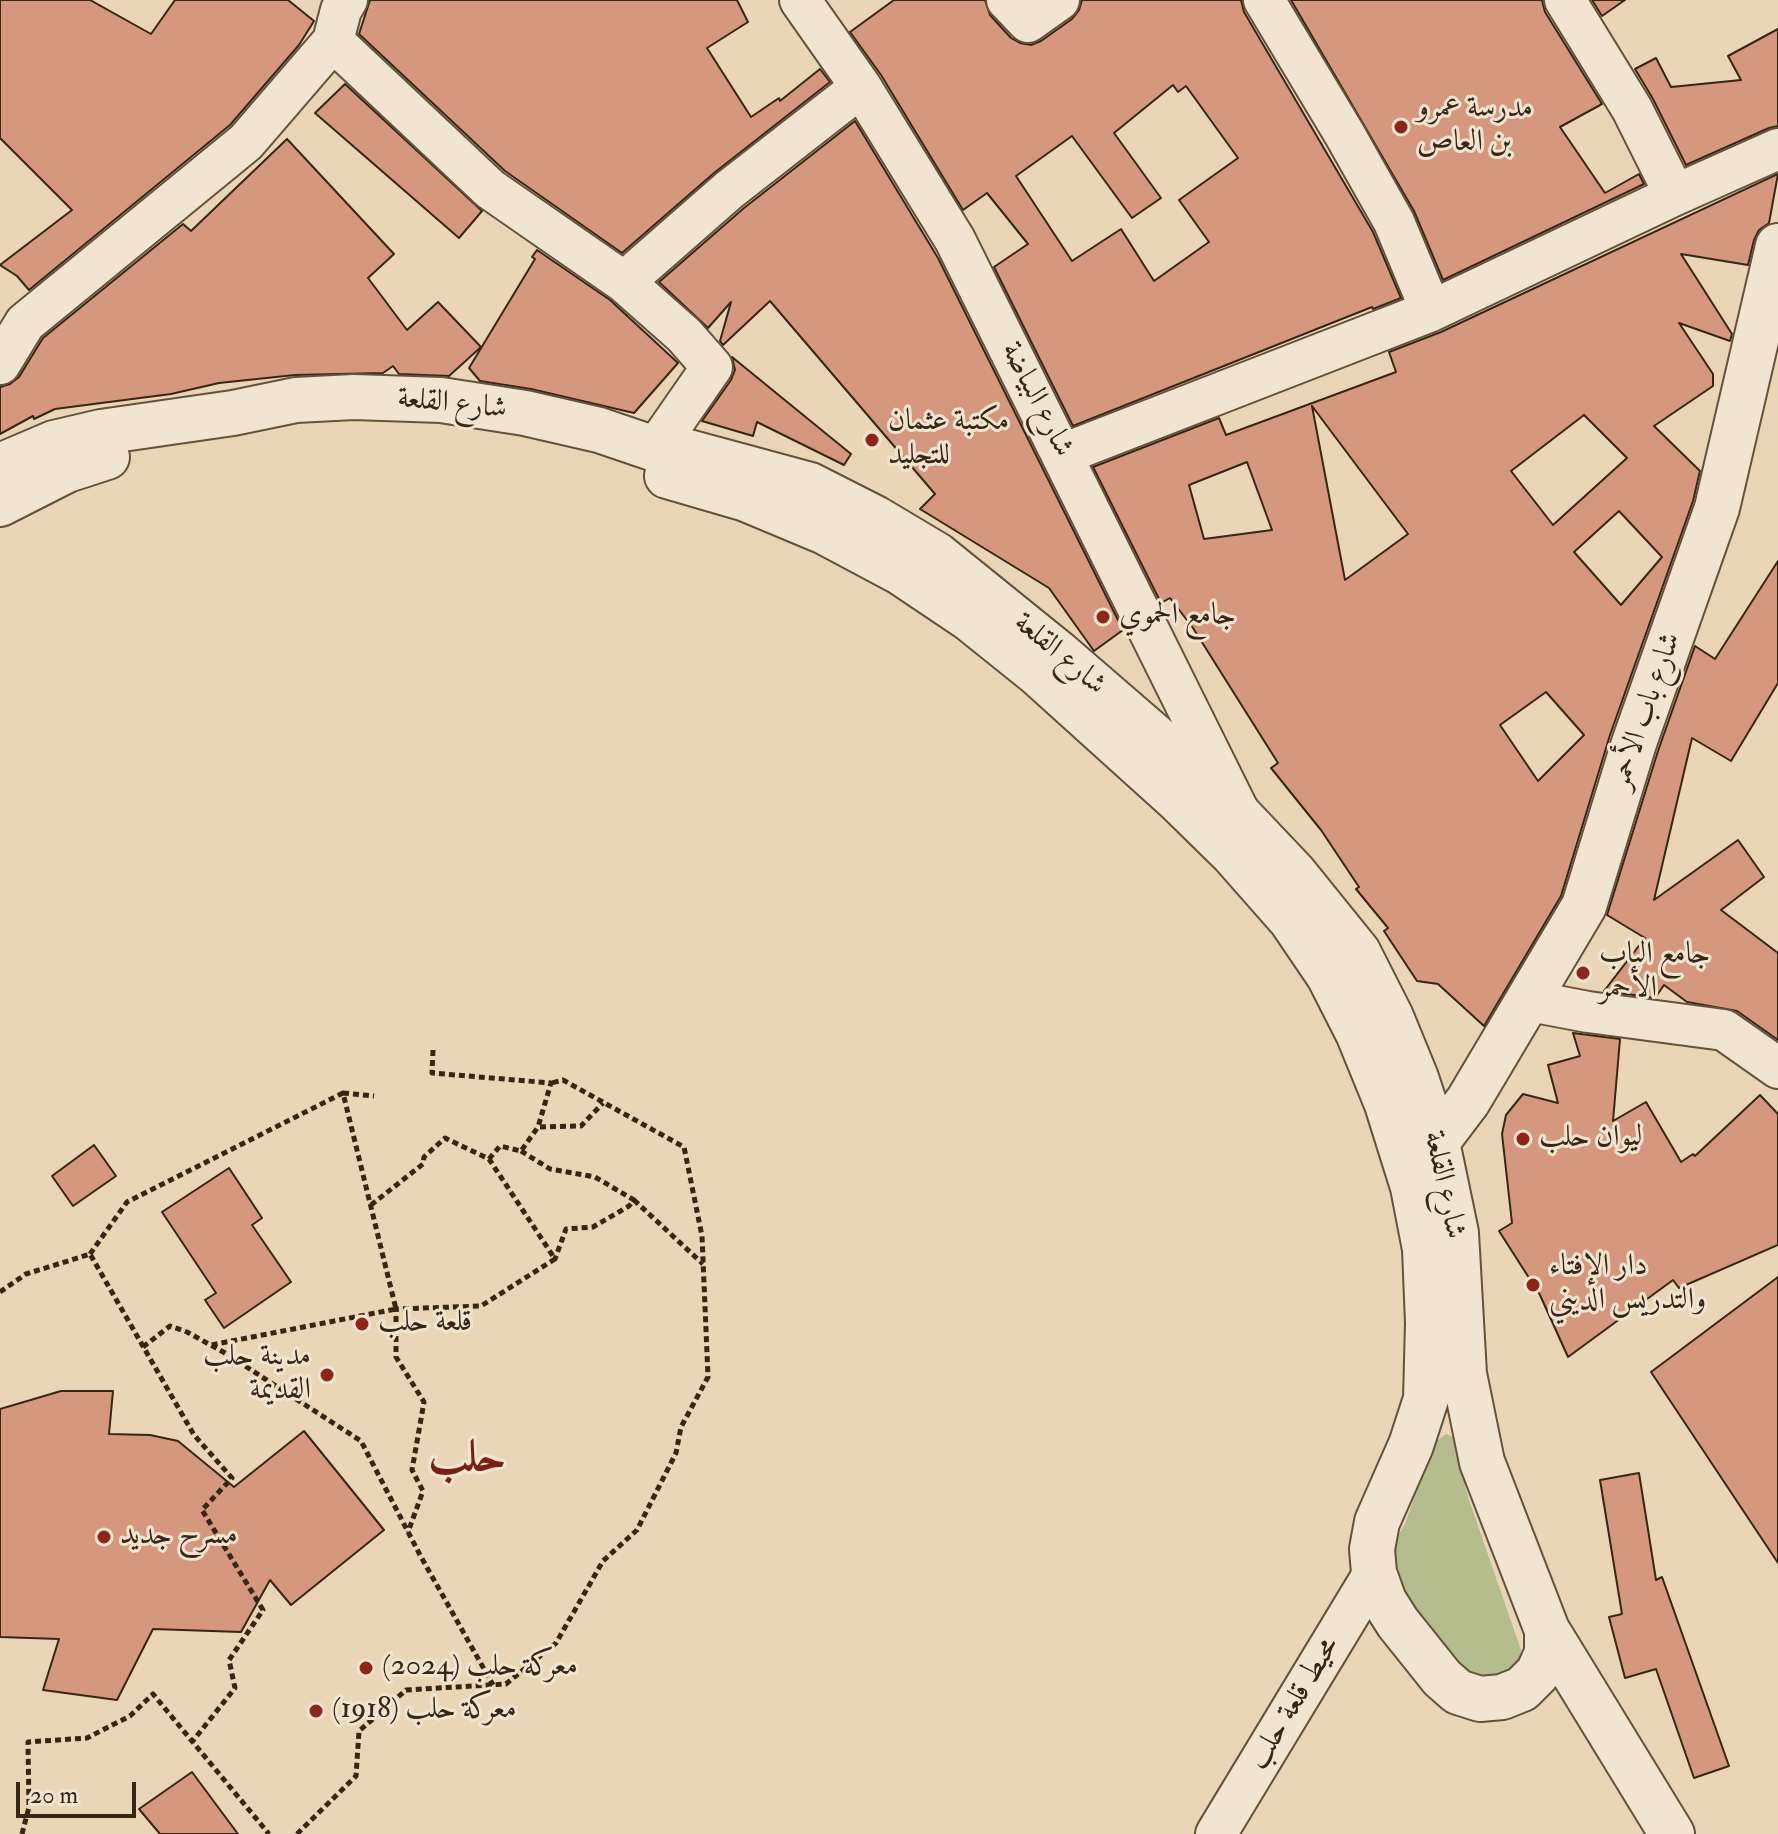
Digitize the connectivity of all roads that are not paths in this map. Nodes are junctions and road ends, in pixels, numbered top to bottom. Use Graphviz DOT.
graph roads {
  1 [pos="1007,0"];
  2 [pos="1059,0"];
  3 [pos="1264,0"];
  4 [pos="1565,0"];
  5 [pos="817,6"];
  6 [pos="337,13"];
  7 [pos="861,87"];
  8 [pos="1778,149"];
  9 [pos="1675,195"];
  10 [pos="1778,246"];
  11 [pos="624,282"];
  12 [pos="1431,311"];
  13 [pos="0,364"];
  14 [pos="655,449"];
  15 [pos="1063,454"];
  16 [pos="0,466"];
  17 [pos="0,504"];
  18 [pos="1241,817"];
  19 [pos="1530,1001"];
  20 [pos="1778,1068"];
  21 [pos="1437,1142"];
  22 [pos="1447,1401"];
  23 [pos="1374,1573"];
  24 [pos="1547,1630"];
  25 [pos="1216,1834"];
  26 [pos="1672,1834"];
  1 -- 2 [label="street"];
  3 -- 12 [label="street"];
  4 -- 9 [label="street"];
  5 -- 7 [label="street, شارع البياضة"];
  6 -- 11 [label="street"];
  6 -- 13 [label="street"];
  7 -- 11 [label="street"];
  7 -- 15 [label="street, شارع البياضة"];
  8 -- 9 [label="street"];
  9 -- 12 [label="street"];
  10 -- 19 [label="street, شارع باب الأحمر"];
  11 -- 14 [label="street"];
  12 -- 15 [label="street"];
  14 -- 16 [label="street, شارع القلعة"];
  14 -- 18 [label="street, شارع القلعة"];
  15 -- 18 [label="street, شارع البياضة"];
  17 -- 22 [label="street"];
  18 -- 21 [label="street, شارع القلعة"];
  19 -- 20 [label="street"];
  19 -- 21 [label="street, شارع باب الأحمر"];
  21 -- 22 [label="street, شارع القلعة"];
  22 -- 23 [label="street"];
  22 -- 24 [label="street, شارع القلعة"];
  23 -- 24 [label="street"];
  23 -- 25 [label="street, محيط قلعة حلب"];
  24 -- 26 [label="street, شارع القلعة"];
}
